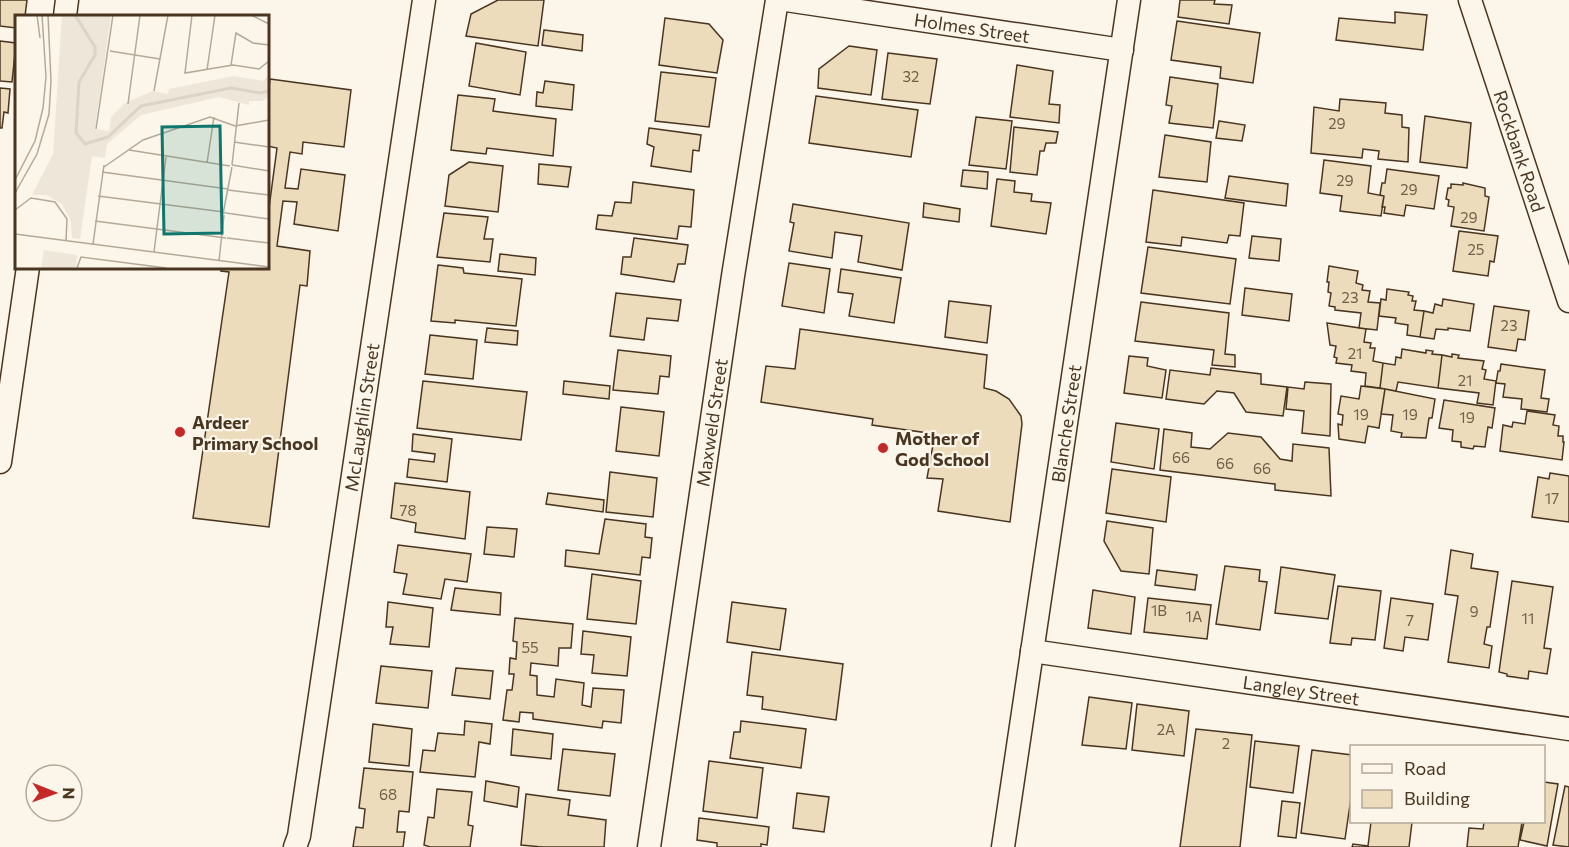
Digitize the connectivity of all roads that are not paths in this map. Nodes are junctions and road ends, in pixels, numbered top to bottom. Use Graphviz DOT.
graph roads {
  1 [pos="67,0"];
  2 [pos="424,0"];
  3 [pos="777,0"];
  4 [pos="786,0"];
  5 [pos="1129,0"];
  6 [pos="1470,0"];
  7 [pos="64,15"];
  8 [pos="1122,50"];
  9 [pos="28,268"];
  10 [pos="1569,301"];
  11 [pos="0,462"];
  12 [pos="1032,651"];
  13 [pos="1569,729"];
  14 [pos="298,843"];
  15 [pos="649,847"];
  16 [pos="1003,847"];
  1 -- 7 [label="street"];
  2 -- 14 [label="street, McLaughlin Street"];
  3 -- 15 [label="street, Maxweld Street"];
  4 -- 8 [label="street, Holmes Street"];
  5 -- 8 [label="street, Blanche Street"];
  6 -- 10 [label="street, Rockbank Road"];
  8 -- 12 [label="street, Blanche Street"];
  9 -- 11 [label="street"];
  12 -- 13 [label="street, Langley Street"];
  12 -- 16 [label="street, Blanche Street"];
}
